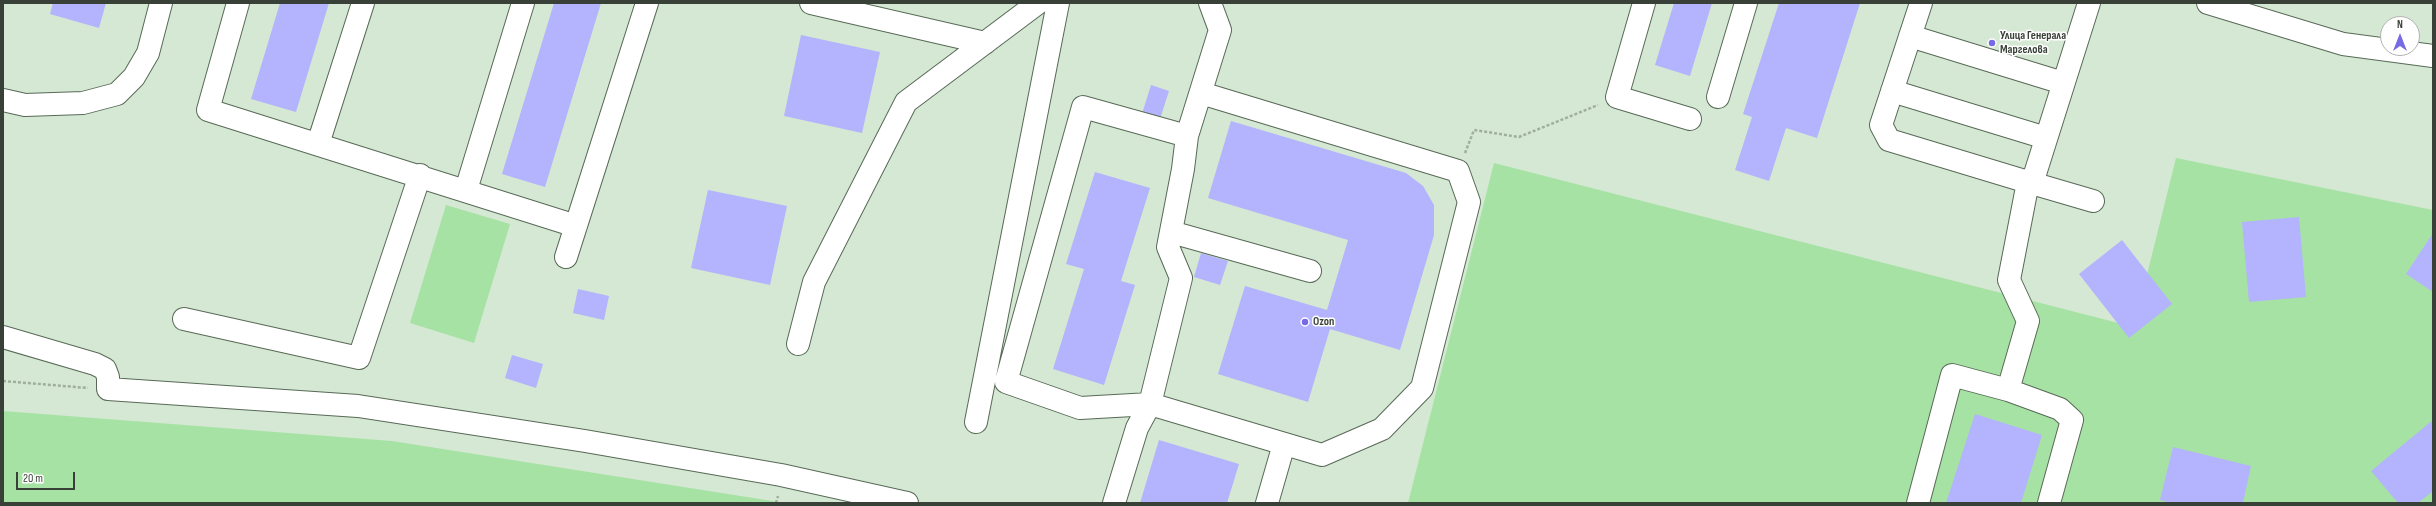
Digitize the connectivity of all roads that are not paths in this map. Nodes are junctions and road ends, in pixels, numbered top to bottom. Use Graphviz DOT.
graph roads {
  1 [pos="161,3"];
  2 [pos="238,3"];
  3 [pos="363,3"];
  4 [pos="523,3"];
  5 [pos="647,3"];
  6 [pos="811,3"];
  7 [pos="1038,3"];
  8 [pos="1058,3"];
  9 [pos="1210,3"];
  10 [pos="1644,3"];
  11 [pos="1746,3"];
  12 [pos="1921,3"];
  13 [pos="2089,3"];
  14 [pos="2208,3"];
  15 [pos="1910,36"];
  16 [pos="985,43"];
  17 [pos="2433,56"];
  18 [pos="2063,83"];
  19 [pos="1892,91"];
  20 [pos="1201,93"];
  21 [pos="1718,97"];
  22 [pos="3,100"];
  23 [pos="1690,119"];
  24 [pos="1187,136"];
  25 [pos="2046,138"];
  26 [pos="318,144"];
  27 [pos="420,175"];
  28 [pos="2028,182"];
  29 [pos="466,190"];
  30 [pos="2093,201"];
  31 [pos="576,226"];
  32 [pos="1171,232"];
  33 [pos="566,257"];
  34 [pos="1310,271"];
  35 [pos="184,319"];
  36 [pos="3,337"];
  37 [pos="798,344"];
  38 [pos="2008,390"];
  39 [pos="1150,404"];
  40 [pos="976,422"];
  41 [pos="1284,444"];
  42 [pos="907,503"];
  43 [pos="1114,503"];
  44 [pos="1266,503"];
  45 [pos="1918,503"];
  46 [pos="2049,503"];
  1 -- 22 [label="street"];
  2 -- 26 [label="street"];
  3 -- 26 [label="street"];
  4 -- 29 [label="street"];
  5 -- 31 [label="street"];
  6 -- 16 [label="street"];
  7 -- 16 [label="street"];
  8 -- 40 [label="street"];
  9 -- 20 [label="street"];
  10 -- 23 [label="street"];
  11 -- 21 [label="street"];
  12 -- 15 [label="street"];
  13 -- 18 [label="street"];
  14 -- 17 [label="street"];
  15 -- 18 [label="street"];
  15 -- 19 [label="street"];
  16 -- 37 [label="street"];
  18 -- 25 [label="street"];
  19 -- 25 [label="street"];
  19 -- 28 [label="street"];
  20 -- 24 [label="street"];
  20 -- 41 [label="street"];
  24 -- 32 [label="street"];
  24 -- 39 [label="street"];
  25 -- 28 [label="street"];
  26 -- 27 [label="street"];
  27 -- 29 [label="street"];
  27 -- 35 [label="street"];
  28 -- 30 [label="street"];
  28 -- 38 [label="street"];
  29 -- 31 [label="street"];
  31 -- 33 [label="street"];
  32 -- 34 [label="street"];
  32 -- 39 [label="street"];
  36 -- 42 [label="street"];
  38 -- 45 [label="street"];
  38 -- 46 [label="street"];
  39 -- 41 [label="street"];
  39 -- 43 [label="street"];
  41 -- 44 [label="street"];
}
